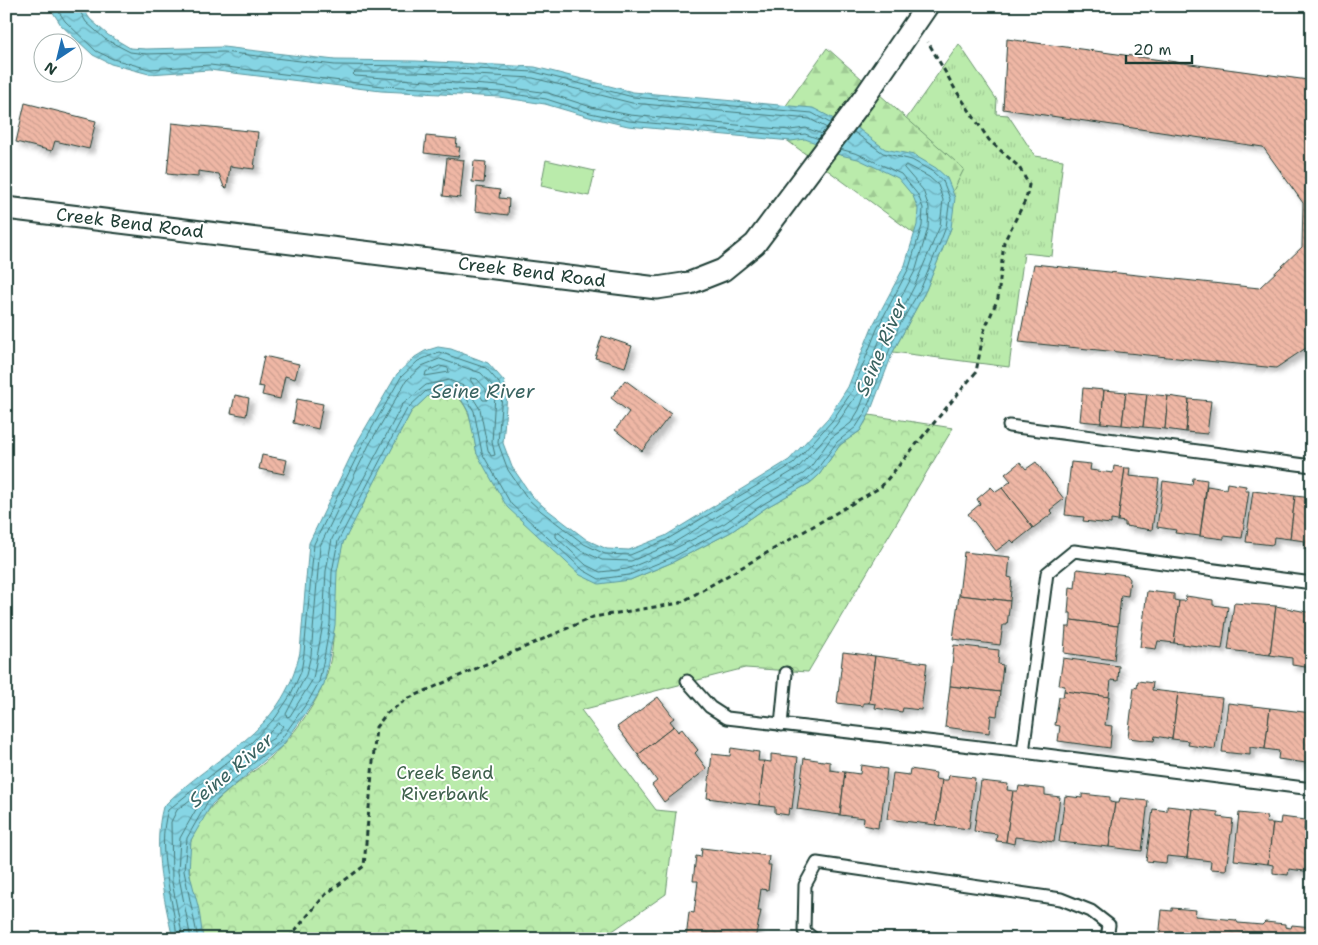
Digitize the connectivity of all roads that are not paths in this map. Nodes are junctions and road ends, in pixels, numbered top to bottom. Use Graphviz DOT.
graph roads {
  1 [pos="927,6"];
  2 [pos="6,208"];
  3 [pos="1009,426"];
  4 [pos="1312,466"];
  5 [pos="1312,583"];
  6 [pos="786,673"];
  7 [pos="687,681"];
  8 [pos="781,725"];
  9 [pos="1023,752"];
  10 [pos="1312,789"];
  11 [pos="814,939"];
  12 [pos="1108,939"];
  1 -- 2 [label="street, Creek Bend Road"];
  3 -- 4 [label="lane"];
  5 -- 9 [label="lane"];
  6 -- 8 [label="lane"];
  7 -- 8 [label="lane"];
  8 -- 9 [label="lane"];
  9 -- 10 [label="lane"];
  11 -- 12 [label="lane"];
}
